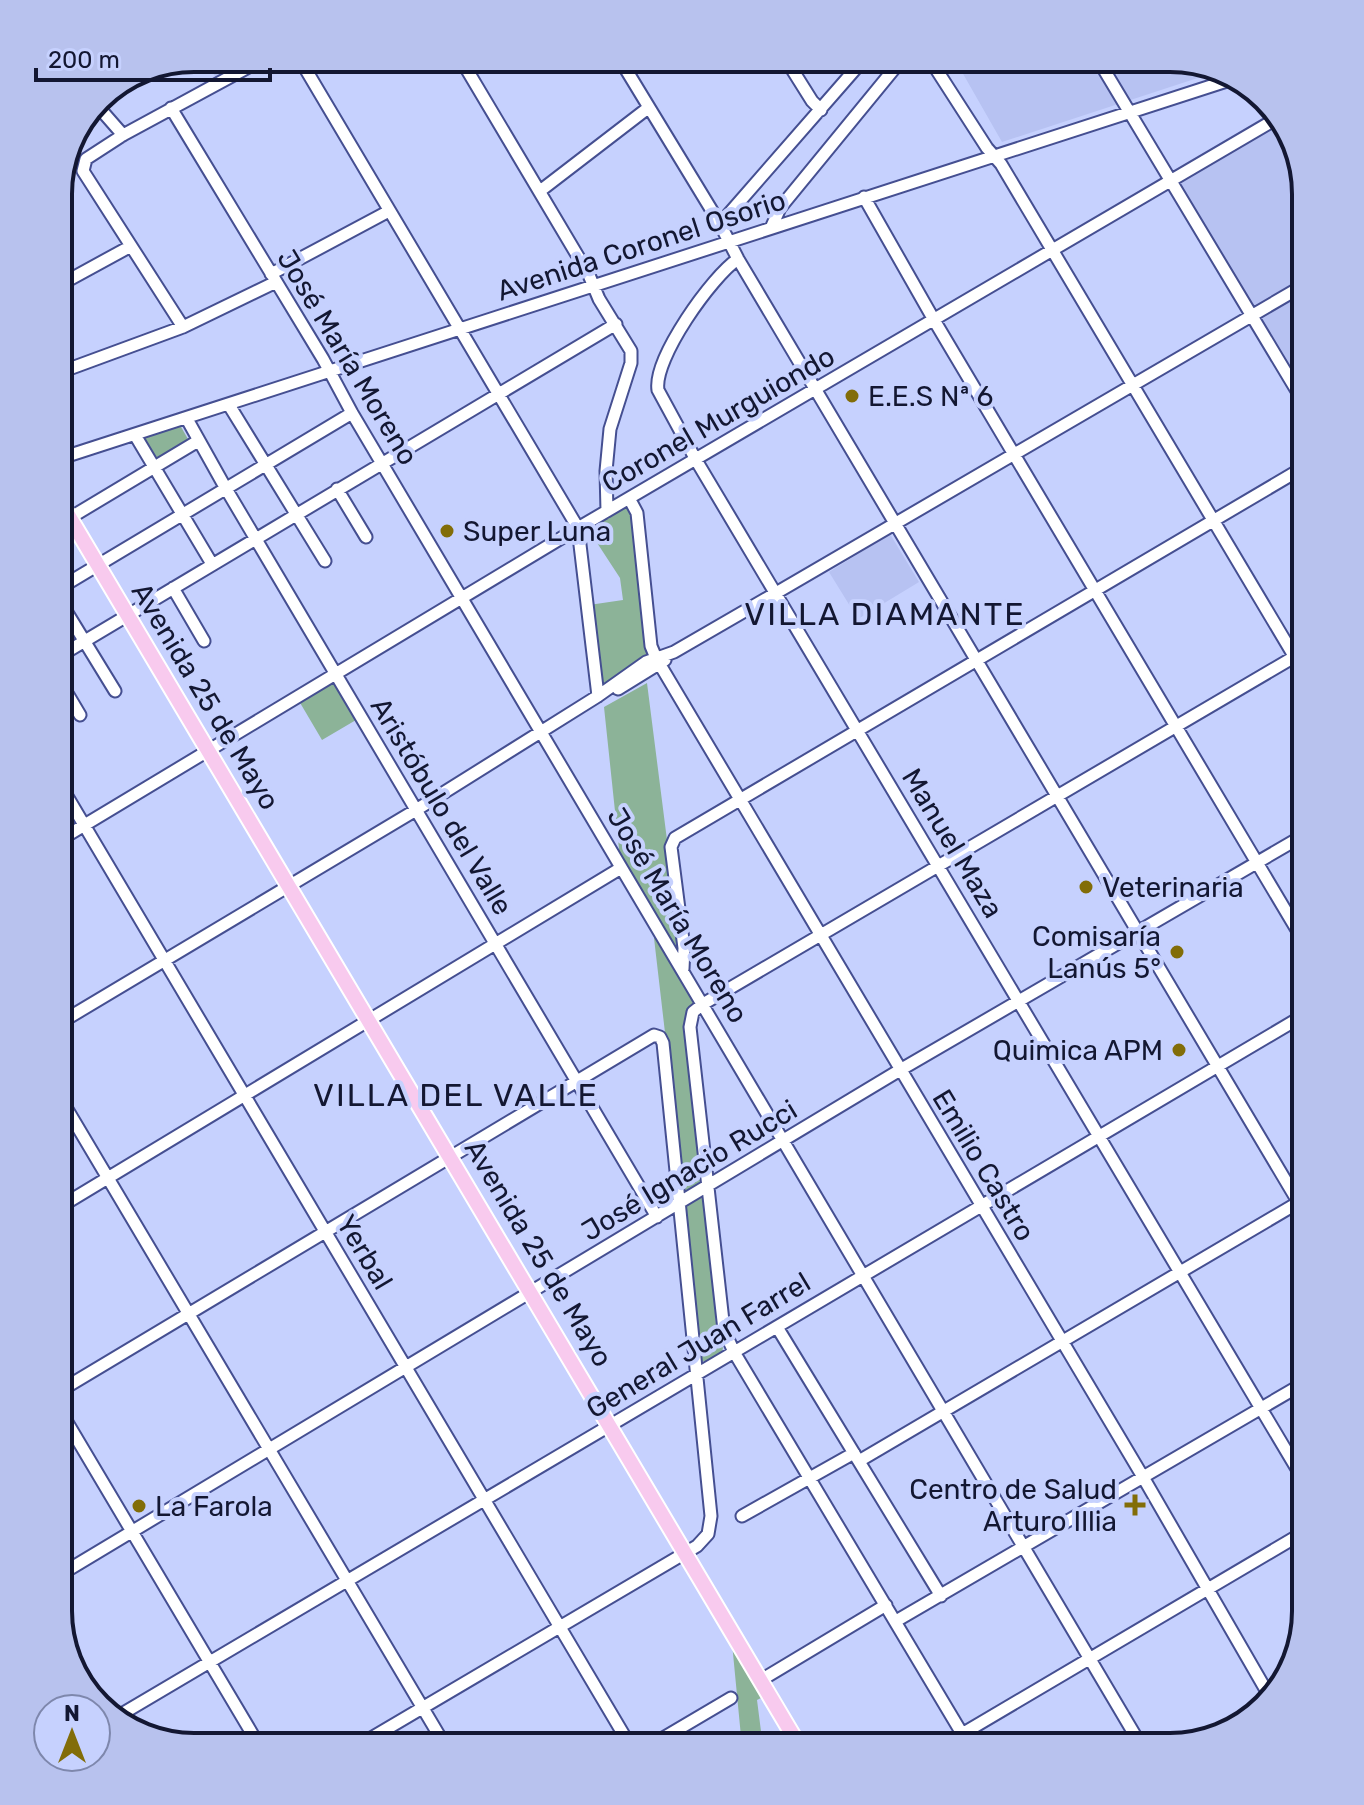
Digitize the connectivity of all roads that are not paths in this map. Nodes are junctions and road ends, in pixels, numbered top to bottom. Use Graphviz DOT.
graph roads {
  1 [pos="239,72"];
  2 [pos="307,72"];
  3 [pos="468,72"];
  4 [pos="627,72"];
  5 [pos="794,72"];
  6 [pos="853,72"];
  7 [pos="892,72"];
  8 [pos="938,72"];
  9 [pos="1106,72"];
  10 [pos="1220,83"];
  11 [pos="171,108"];
  12 [pos="648,108"];
  13 [pos="821,110"];
  14 [pos="104,113"];
  15 [pos="1131,113"];
  16 [pos="1269,123"];
  17 [pos="123,135"];
  18 [pos="994,155"];
  19 [pos="1172,180"];
  20 [pos="540,191"];
  21 [pos="864,197"];
  22 [pos="389,211"];
  23 [pos="720,224"];
  24 [pos="772,226"];
  25 [pos="729,241"];
  26 [pos="131,246"];
  27 [pos="1052,251"];
  28 [pos="738,259"];
  29 [pos="72,278"];
  30 [pos="273,278"];
  31 [pos="594,287"];
  32 [pos="1292,293"];
  33 [pos="1252,317"];
  34 [pos="934,320"];
  35 [pos="616,324"];
  36 [pos="183,327"];
  37 [pos="459,331"];
  38 [pos="72,368"];
  39 [pos="330,370"];
  40 [pos="1292,383"];
  41 [pos="1134,385"];
  42 [pos="815,389"];
  43 [pos="499,393"];
  44 [pos="229,405"];
  45 [pos="352,413"];
  46 [pos="187,419"];
  47 [pos="135,435"];
  48 [pos="198,441"];
  49 [pos="72,455"];
  50 [pos="1015,456"];
  51 [pos="696,460"];
  52 [pos="382,461"];
  53 [pos="265,464"];
  54 [pos="153,467"];
  55 [pos="1292,474"];
  56 [pos="225,487"];
  57 [pos="337,489"];
  58 [pos="629,498"];
  59 [pos="607,511"];
  60 [pos="182,513"];
  61 [pos="296,514"];
  62 [pos="72,517"];
  63 [pos="1215,521"];
  64 [pos="896,524"];
  65 [pos="578,528"];
  66 [pos="72,532"];
  67 [pos="366,537"];
  68 [pos="256,538"];
  69 [pos="325,561"];
  70 [pos="212,564"];
  71 [pos="98,565"];
  72 [pos="72,581"];
  73 [pos="173,588"];
  74 [pos="1095,591"];
  75 [pos="776,593"];
  76 [pos="463,597"];
  77 [pos="127,615"];
  78 [pos="72,621"];
  79 [pos="84,641"];
  80 [pos="204,641"];
  81 [pos="72,648"];
  82 [pos="1292,654"];
  83 [pos="1292,658"];
  84 [pos="658,661"];
  85 [pos="977,661"];
  86 [pos="335,673"];
  87 [pos="115,691"];
  88 [pos="598,696"];
  89 [pos="72,702"];
  90 [pos="80,715"];
  91 [pos="1176,727"];
  92 [pos="541,730"];
  93 [pos="859,731"];
  94 [pos="208,749"];
  95 [pos="1056,796"];
  96 [pos="740,801"];
  97 [pos="72,805"];
  98 [pos="416,810"];
  99 [pos="84,825"];
  100 [pos="72,832"];
  101 [pos="1292,842"];
  102 [pos="1257,863"];
  103 [pos="939,866"];
  104 [pos="621,868"];
  105 [pos="290,886"];
  106 [pos="1292,922"];
  107 [pos="1137,931"];
  108 [pos="821,936"];
  109 [pos="496,945"];
  110 [pos="164,961"];
  111 [pos="683,969"];
  112 [pos="1018,1001"];
  113 [pos="703,1004"];
  114 [pos="72,1016"];
  115 [pos="370,1021"];
  116 [pos="1292,1022"];
  117 [pos="1218,1066"];
  118 [pos="900,1070"];
  119 [pos="578,1082"];
  120 [pos="245,1096"];
  121 [pos="72,1118"];
  122 [pos="1100,1136"];
  123 [pos="783,1141"];
  124 [pos="452,1158"];
  125 [pos="107,1178"];
  126 [pos="1292,1184"];
  127 [pos="708,1186"];
  128 [pos="72,1199"];
  129 [pos="679,1204"];
  130 [pos="981,1206"];
  131 [pos="1292,1206"];
  132 [pos="657,1217"];
  133 [pos="326,1233"];
  134 [pos="1181,1274"];
  135 [pos="863,1276"];
  136 [pos="533,1293"];
  137 [pos="189,1314"];
  138 [pos="777,1327"];
  139 [pos="1062,1343"];
  140 [pos="734,1352"];
  141 [pos="407,1368"];
  142 [pos="696,1376"];
  143 [pos="72,1384"];
  144 [pos="1292,1390"];
  145 [pos="1261,1409"];
  146 [pos="943,1412"];
  147 [pos="611,1425"];
  148 [pos="72,1430"];
  149 [pos="268,1450"];
  150 [pos="856,1457"];
  151 [pos="1292,1461"];
  152 [pos="1143,1477"];
  153 [pos="810,1478"];
  154 [pos="485,1500"];
  155 [pos="742,1516"];
  156 [pos="133,1531"];
  157 [pos="1292,1539"];
  158 [pos="1023,1548"];
  159 [pos="685,1552"];
  160 [pos="72,1568"];
  161 [pos="348,1581"];
  162 [pos="1207,1588"];
  163 [pos="941,1596"];
  164 [pos="886,1605"];
  165 [pos="896,1621"];
  166 [pos="559,1625"];
  167 [pos="1090,1657"];
  168 [pos="210,1661"];
  169 [pos="761,1680"];
  170 [pos="1265,1688"];
  171 [pos="731,1698"];
  172 [pos="421,1707"];
  173 [pos="126,1712"];
  174 [pos="252,1733"];
  175 [pos="379,1733"];
  176 [pos="437,1733"];
  177 [pos="623,1733"];
  178 [pos="672,1733"];
  179 [pos="792,1733"];
  180 [pos="961,1733"];
  181 [pos="964,1733"];
  182 [pos="1134,1733"];
  1 -- 11 [label="street"];
  2 -- 22 [label="street"];
  3 -- 20 [label="street"];
  4 -- 12 [label="street"];
  5 -- 13 [label="street"];
  6 -- 13 [label="street"];
  7 -- 24 [label="street"];
  8 -- 18 [label="street"];
  9 -- 15 [label="street"];
  10 -- 15 [label="street, Avenida Coronel Osorio"];
  11 -- 17 [label="street"];
  11 -- 30 [label="street, José María Moreno"];
  12 -- 20 [label="street"];
  12 -- 23 [label="street"];
  13 -- 23 [label="street"];
  14 -- 17 [label="street"];
  15 -- 18 [label="street, Avenida Coronel Osorio"];
  15 -- 19 [label="street"];
  16 -- 19 [label="street, Coronel Murguiondo"];
  17 -- 26 [label="street"];
  18 -- 21 [label="street, Avenida Coronel Osorio"];
  18 -- 27 [label="street"];
  19 -- 27 [label="street, Coronel Murguiondo"];
  19 -- 33 [label="street"];
  20 -- 31 [label="street"];
  21 -- 24 [label="street, Avenida Coronel Osorio"];
  21 -- 34 [label="street"];
  22 -- 30 [label="street"];
  22 -- 37 [label="street"];
  23 -- 25 [label="street"];
  24 -- 25 [label="street, Avenida Coronel Osorio"];
  25 -- 28 [label="street"];
  25 -- 31 [label="street, Avenida Coronel Osorio"];
  26 -- 29 [label="street"];
  26 -- 36 [label="street"];
  27 -- 34 [label="street, Coronel Murguiondo"];
  27 -- 41 [label="street"];
  28 -- 42 [label="street"];
  28 -- 51 [label="street, Manuel Maza"];
  30 -- 36 [label="street"];
  30 -- 39 [label="street, José María Moreno"];
  31 -- 35 [label="street"];
  31 -- 37 [label="street, Avenida Coronel Osorio"];
  32 -- 33 [label="street"];
  33 -- 40 [label="street"];
  33 -- 41 [label="street"];
  34 -- 42 [label="street, Coronel Murguiondo"];
  34 -- 50 [label="street"];
  35 -- 43 [label="street"];
  35 -- 59 [label="street"];
  36 -- 38 [label="street"];
  37 -- 39 [label="street, Avenida Coronel Osorio"];
  37 -- 43 [label="street"];
  39 -- 44 [label="street, Avenida Coronel Osorio"];
  39 -- 45 [label="street, José María Moreno"];
  41 -- 50 [label="street"];
  41 -- 63 [label="street"];
  42 -- 51 [label="street, Coronel Murguiondo"];
  42 -- 64 [label="street"];
  43 -- 52 [label="street"];
  43 -- 65 [label="street"];
  44 -- 46 [label="street, Avenida Coronel Osorio"];
  44 -- 53 [label="street"];
  45 -- 52 [label="street, José María Moreno"];
  45 -- 53 [label="street"];
  46 -- 47 [label="street, Avenida Coronel Osorio"];
  46 -- 48 [label="street, Aristóbulo del Valle"];
  47 -- 49 [label="street, Avenida Coronel Osorio"];
  47 -- 54 [label="street"];
  48 -- 54 [label="street"];
  48 -- 56 [label="street, Aristóbulo del Valle"];
  50 -- 64 [label="street"];
  50 -- 74 [label="street"];
  51 -- 58 [label="street, Coronel Murguiondo"];
  51 -- 75 [label="street, Manuel Maza"];
  52 -- 57 [label="street"];
  52 -- 76 [label="street, José María Moreno"];
  53 -- 56 [label="street"];
  53 -- 61 [label="street"];
  54 -- 60 [label="street"];
  54 -- 62 [label="street"];
  55 -- 63 [label="street"];
  56 -- 60 [label="street"];
  56 -- 68 [label="street, Aristóbulo del Valle"];
  57 -- 61 [label="street"];
  57 -- 67 [label="street"];
  58 -- 59 [label="street, Coronel Murguiondo"];
  58 -- 84 [label="street, Emilio Castro"];
  59 -- 65 [label="street, Coronel Murguiondo"];
  60 -- 70 [label="street"];
  60 -- 71 [label="street"];
  61 -- 68 [label="street"];
  61 -- 69 [label="street"];
  63 -- 74 [label="street"];
  63 -- 82 [label="street"];
  64 -- 75 [label="street"];
  64 -- 85 [label="street"];
  65 -- 76 [label="street, Coronel Murguiondo"];
  65 -- 88 [label="street"];
  66 -- 71 [label="main road, Avenida 25 de Mayo"];
  68 -- 70 [label="street"];
  68 -- 86 [label="street, Aristóbulo del Valle"];
  70 -- 73 [label="street"];
  71 -- 72 [label="street"];
  71 -- 77 [label="main road, Avenida 25 de Mayo"];
  73 -- 77 [label="street"];
  73 -- 80 [label="street"];
  74 -- 85 [label="street"];
  74 -- 91 [label="street"];
  75 -- 84 [label="street"];
  75 -- 93 [label="street, Manuel Maza"];
  76 -- 86 [label="street, Coronel Murguiondo"];
  76 -- 92 [label="street, José María Moreno"];
  77 -- 79 [label="street"];
  77 -- 94 [label="main road, Avenida 25 de Mayo"];
  78 -- 79 [label="street"];
  79 -- 81 [label="street"];
  79 -- 87 [label="street"];
  83 -- 91 [label="street"];
  84 -- 88 [label="street"];
  84 -- 96 [label="street, Emilio Castro"];
  85 -- 93 [label="street"];
  85 -- 95 [label="street"];
  86 -- 94 [label="street, Coronel Murguiondo"];
  86 -- 98 [label="street, Aristóbulo del Valle"];
  88 -- 92 [label="street"];
  89 -- 90 [label="street"];
  91 -- 95 [label="street"];
  91 -- 102 [label="street"];
  92 -- 98 [label="street"];
  92 -- 104 [label="street, José María Moreno"];
  93 -- 96 [label="street"];
  93 -- 103 [label="street, Manuel Maza"];
  94 -- 99 [label="street, Coronel Murguiondo"];
  94 -- 105 [label="main road, Avenida 25 de Mayo"];
  95 -- 103 [label="street"];
  95 -- 107 [label="street"];
  96 -- 108 [label="street, Emilio Castro"];
  96 -- 111 [label="street"];
  97 -- 99 [label="street, Yerbal"];
  98 -- 105 [label="street"];
  98 -- 109 [label="street, Aristóbulo del Valle"];
  99 -- 100 [label="street, Coronel Murguiondo"];
  99 -- 110 [label="street, Yerbal"];
  101 -- 102 [label="street, José Ignacio Rucci"];
  102 -- 106 [label="street"];
  102 -- 107 [label="street, José Ignacio Rucci"];
  103 -- 108 [label="street"];
  103 -- 112 [label="street, Manuel Maza"];
  104 -- 109 [label="street"];
  104 -- 111 [label="street, José María Moreno"];
  105 -- 110 [label="street"];
  105 -- 115 [label="main road, Avenida 25 de Mayo"];
  107 -- 112 [label="street, José Ignacio Rucci"];
  107 -- 117 [label="street"];
  108 -- 113 [label="street"];
  108 -- 118 [label="street, Emilio Castro"];
  109 -- 115 [label="street"];
  109 -- 119 [label="street, Aristóbulo del Valle"];
  110 -- 114 [label="street"];
  110 -- 120 [label="street, Yerbal"];
  111 -- 113 [label="street, José María Moreno"];
  112 -- 118 [label="street, José Ignacio Rucci"];
  112 -- 122 [label="street, Manuel Maza"];
  113 -- 123 [label="street, José María Moreno"];
  113 -- 127 [label="street"];
  115 -- 120 [label="street"];
  115 -- 124 [label="main road, Avenida 25 de Mayo"];
  116 -- 117 [label="street, General Juan Farrel"];
  117 -- 122 [label="street, General Juan Farrel"];
  117 -- 126 [label="street"];
  118 -- 123 [label="street, José Ignacio Rucci"];
  118 -- 130 [label="street, Emilio Castro"];
  119 -- 124 [label="street"];
  119 -- 129 [label="street"];
  119 -- 132 [label="street, Aristóbulo del Valle"];
  120 -- 125 [label="street"];
  120 -- 133 [label="street, Yerbal"];
  121 -- 125 [label="street"];
  122 -- 130 [label="street, General Juan Farrel"];
  122 -- 134 [label="street, Manuel Maza"];
  123 -- 127 [label="street, José Ignacio Rucci"];
  123 -- 135 [label="street, José María Moreno"];
  124 -- 133 [label="street"];
  124 -- 136 [label="main road, Avenida 25 de Mayo"];
  125 -- 128 [label="street"];
  125 -- 137 [label="street"];
  127 -- 129 [label="street, José Ignacio Rucci"];
  127 -- 140 [label="street"];
  129 -- 132 [label="street, José Ignacio Rucci"];
  129 -- 142 [label="street"];
  130 -- 135 [label="street, General Juan Farrel"];
  130 -- 139 [label="street, Emilio Castro"];
  131 -- 134 [label="street"];
  132 -- 136 [label="street, José Ignacio Rucci"];
  133 -- 137 [label="street"];
  133 -- 141 [label="street, Yerbal"];
  134 -- 139 [label="street"];
  134 -- 145 [label="street, Manuel Maza"];
  135 -- 138 [label="street, General Juan Farrel"];
  135 -- 146 [label="street, José María Moreno"];
  136 -- 141 [label="street, José Ignacio Rucci"];
  136 -- 147 [label="main road, Avenida 25 de Mayo"];
  137 -- 143 [label="street"];
  137 -- 149 [label="street"];
  138 -- 140 [label="street, General Juan Farrel"];
  138 -- 150 [label="street"];
  139 -- 146 [label="street"];
  139 -- 152 [label="street, Emilio Castro"];
  140 -- 142 [label="street, General Juan Farrel"];
  140 -- 153 [label="street"];
  141 -- 149 [label="street, José Ignacio Rucci"];
  141 -- 154 [label="street, Yerbal"];
  142 -- 147 [label="street, General Juan Farrel"];
  142 -- 159 [label="street"];
  144 -- 145 [label="street"];
  145 -- 151 [label="street, Manuel Maza"];
  145 -- 152 [label="street"];
  146 -- 150 [label="street"];
  146 -- 158 [label="street, José María Moreno"];
  147 -- 154 [label="street, General Juan Farrel"];
  147 -- 159 [label="main road, Avenida 25 de Mayo"];
  148 -- 156 [label="street"];
  149 -- 156 [label="street, José Ignacio Rucci"];
  149 -- 161 [label="street"];
  150 -- 153 [label="street"];
  150 -- 163 [label="street"];
  152 -- 158 [label="street"];
  152 -- 162 [label="street, Emilio Castro"];
  153 -- 155 [label="street"];
  153 -- 164 [label="street"];
  154 -- 161 [label="street, General Juan Farrel"];
  154 -- 166 [label="street, Yerbal"];
  156 -- 160 [label="street, José Ignacio Rucci"];
  156 -- 168 [label="street"];
  157 -- 162 [label="street"];
  158 -- 163 [label="street"];
  158 -- 167 [label="street, José María Moreno"];
  159 -- 166 [label="street"];
  159 -- 169 [label="main road, Avenida 25 de Mayo"];
  161 -- 168 [label="street, General Juan Farrel"];
  161 -- 172 [label="street"];
  162 -- 167 [label="street"];
  162 -- 170 [label="street, Emilio Castro"];
  163 -- 165 [label="street"];
  164 -- 165 [label="street"];
  164 -- 169 [label="street"];
  165 -- 180 [label="street"];
  166 -- 172 [label="street"];
  166 -- 177 [label="street, Yerbal"];
  167 -- 181 [label="street"];
  167 -- 182 [label="street, José María Moreno"];
  168 -- 173 [label="street, General Juan Farrel"];
  168 -- 174 [label="street"];
  169 -- 179 [label="main road, Avenida 25 de Mayo"];
  171 -- 178 [label="street"];
  172 -- 175 [label="street"];
  172 -- 176 [label="street"];
}
